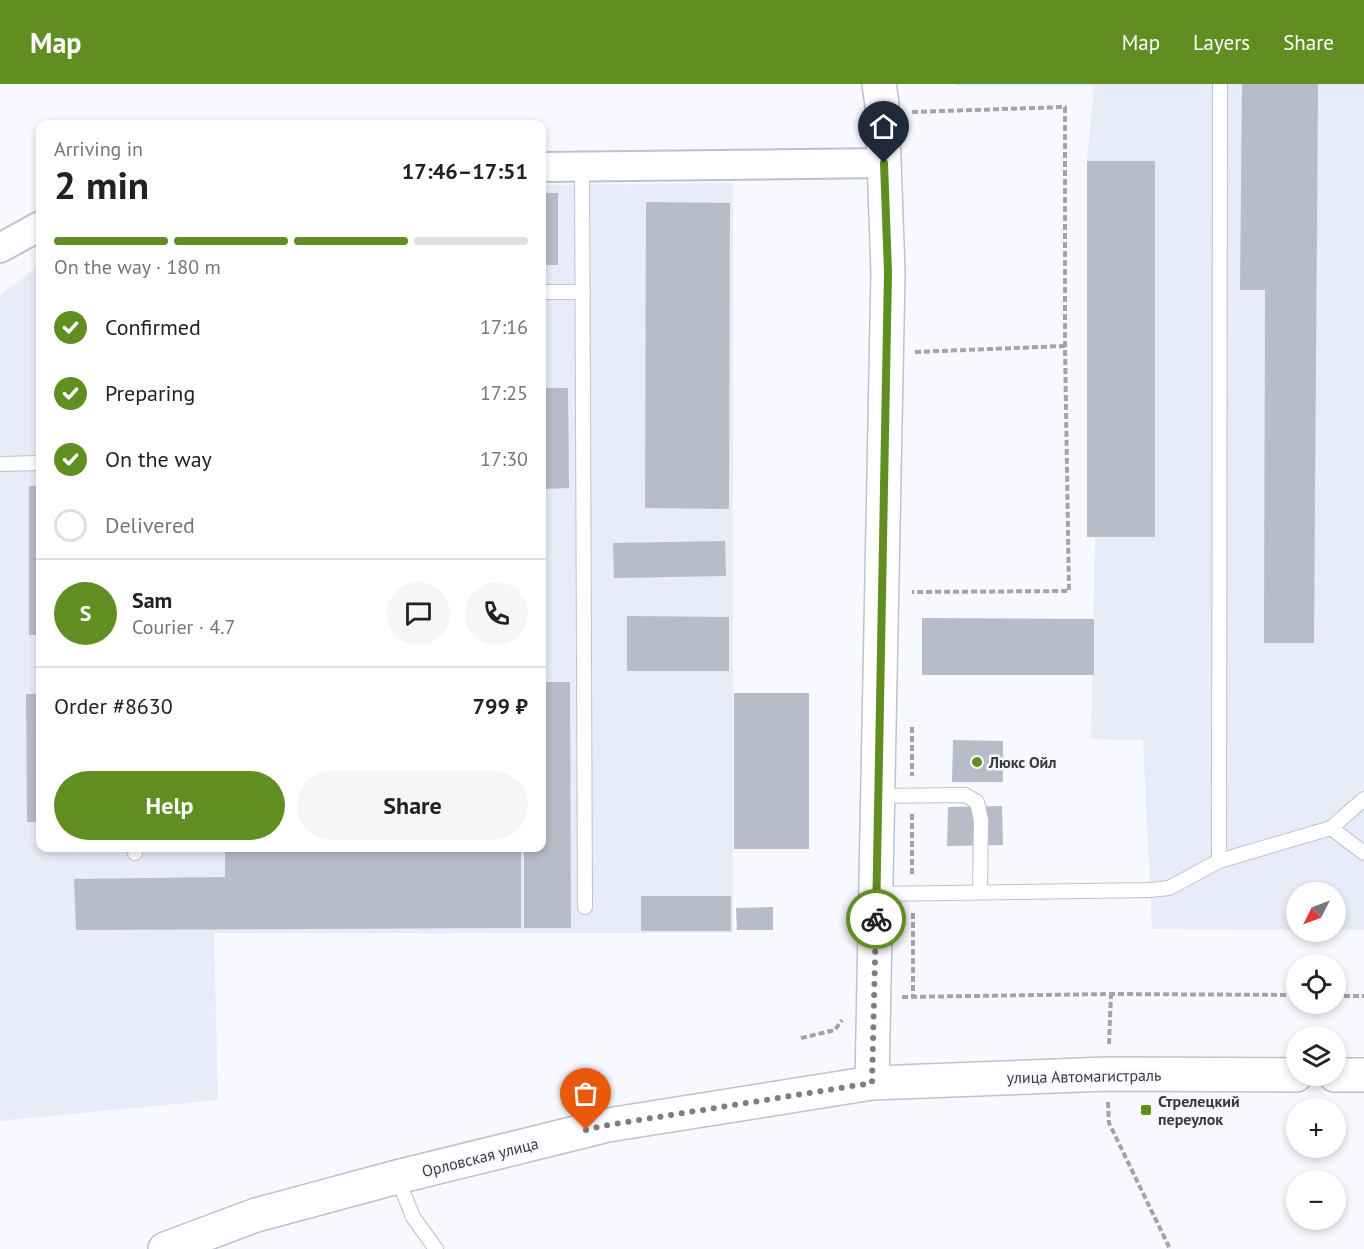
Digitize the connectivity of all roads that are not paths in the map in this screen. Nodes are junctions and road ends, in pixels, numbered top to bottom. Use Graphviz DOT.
graph roads {
  1 [pos="879,84"];
  2 [pos="1220,84"];
  3 [pos="884,163"];
  4 [pos="546,167"];
  5 [pos="582,167"];
  6 [pos="36,228"];
  7 [pos="0,248"];
  8 [pos="546,292"];
  9 [pos="583,292"];
  10 [pos="36,463"];
  11 [pos="0,464"];
  12 [pos="878,796"];
  13 [pos="1364,799"];
  14 [pos="1331,828"];
  15 [pos="1364,853"];
  16 [pos="1219,861"];
  17 [pos="980,892"];
  18 [pos="876,894"];
  19 [pos="585,907"];
  20 [pos="1286,1075"];
  21 [pos="1346,1075"];
  22 [pos="1364,1075"];
  23 [pos="872,1083"];
  24 [pos="397,1177"];
  25 [pos="165,1249"];
  26 [pos="436,1249"];
  1 -- 3 [label="main road"];
  2 -- 16 [label="lane"];
  3 -- 5 [label="street"];
  3 -- 12 [label="main road"];
  4 -- 5 [label="street"];
  5 -- 9 [label="lane"];
  6 -- 7 [label="street"];
  8 -- 9 [label="lane"];
  9 -- 19 [label="lane"];
  10 -- 11 [label="lane"];
  12 -- 17 [label="lane"];
  12 -- 18 [label="main road"];
  13 -- 14 [label="lane"];
  14 -- 15 [label="lane"];
  14 -- 16 [label="lane"];
  16 -- 17 [label="lane"];
  17 -- 18 [label="lane"];
  18 -- 23 [label="main road"];
  20 -- 23 [label="main road, улица Автомагистраль"];
  21 -- 22 [label="main road"];
  23 -- 24 [label="main road, Орловская улица"];
  24 -- 25 [label="main road, Орловская улица"];
  24 -- 26 [label="lane"];
}
